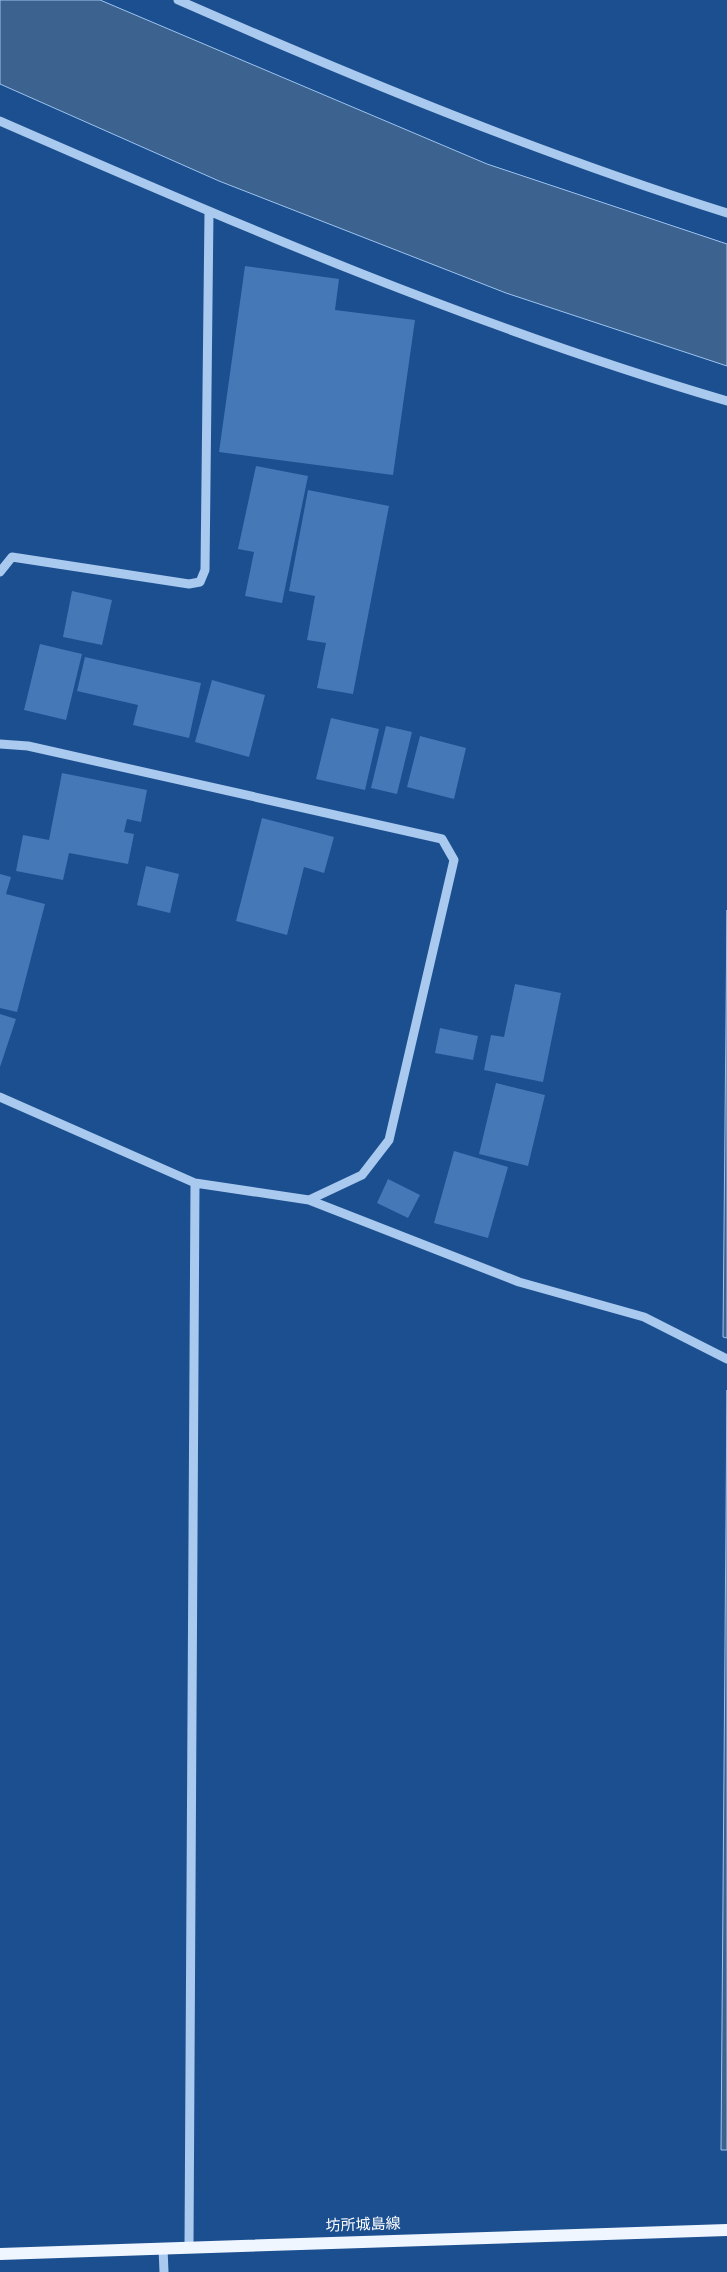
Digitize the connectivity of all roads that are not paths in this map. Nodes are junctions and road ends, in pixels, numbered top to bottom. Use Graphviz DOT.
graph roads {
  1 [pos="178,0"];
  2 [pos="201,0"];
  3 [pos="201,10"];
  4 [pos="0,121"];
  5 [pos="209,212"];
  6 [pos="727,213"];
  7 [pos="727,401"];
  8 [pos="0,572"];
  9 [pos="0,744"];
  10 [pos="0,1097"];
  11 [pos="196,1183"];
  12 [pos="309,1200"];
  13 [pos="727,1359"];
  14 [pos="727,2230"];
  15 [pos="190,2246"];
  16 [pos="164,2248"];
  17 [pos="0,2254"];
  18 [pos="164,2272"];
  1 -- 3 [label="street"];
  2 -- 3 [label="street"];
  3 -- 6 [label="street"];
  4 -- 5 [label="street"];
  5 -- 7 [label="street"];
  5 -- 8 [label="street"];
  9 -- 12 [label="street"];
  10 -- 11 [label="street"];
  11 -- 12 [label="street"];
  11 -- 15 [label="street"];
  12 -- 13 [label="street"];
  14 -- 15 [label="main road, 坊所城島線"];
  15 -- 16 [label="main road, 坊所城島線"];
  16 -- 17 [label="main road, 坊所城島線"];
  16 -- 18 [label="street"];
}
